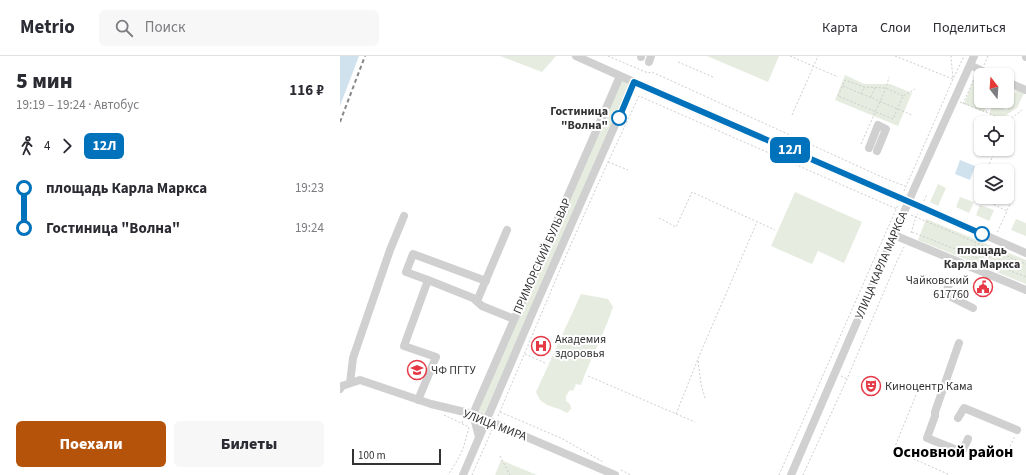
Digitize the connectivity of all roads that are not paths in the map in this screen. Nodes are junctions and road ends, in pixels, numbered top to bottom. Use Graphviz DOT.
graph roads {
  1 [pos="576,56"];
  2 [pos="974,56"];
  3 [pos="970,65"];
  4 [pos="976,68"];
  5 [pos="620,76"];
  6 [pos="634,82"];
  7 [pos="1014,85"];
  8 [pos="1026,90"];
  9 [pos="865,146"];
  10 [pos="877,151"];
  11 [pos="905,199"];
  12 [pos="404,216"];
  13 [pos="507,230"];
  14 [pos="894,235"];
  15 [pos="1026,253"];
  16 [pos="428,280"];
  17 [pos="486,281"];
  18 [pos="949,285"];
  19 [pos="1026,290"];
  20 [pos="477,301"];
  21 [pos="974,308"];
  22 [pos="514,319"];
  23 [pos="959,343"];
  24 [pos="350,383"];
  25 [pos="340,389"];
  26 [pos="418,400"];
  27 [pos="473,414"];
  28 [pos="958,418"];
  29 [pos="487,420"];
  30 [pos="1017,430"];
  31 [pos="479,438"];
  32 [pos="968,439"];
  33 [pos="616,472"];
  34 [pos="464,475"];
  35 [pos="791,475"];
  1 -- 5 [label="street"];
  2 -- 3 [label="street, УЛИЦА КАРЛА МАРКСА"];
  3 -- 4 [label="street"];
  3 -- 11 [label="street, УЛИЦА КАРЛА МАРКСА"];
  5 -- 6 [label="street"];
  5 -- 22 [label="street, ПРИМОРСКИЙ БУЛЬВАР"];
  6 -- 11 [label="street"];
  6 -- 29 [label="street, ПРИМОРСКИЙ БУЛЬВАР"];
  7 -- 8 [label="street"];
  9 -- 10 [label="street"];
  11 -- 14 [label="street, УЛИЦА КАРЛА МАРКСА"];
  11 -- 15 [label="street"];
  12 -- 24 [label="street"];
  13 -- 17 [label="street"];
  14 -- 19 [label="street"];
  14 -- 35 [label="street, УЛИЦА КАРЛА МАРКСА"];
  16 -- 17 [label="street"];
  16 -- 20 [label="street"];
  16 -- 26 [label="street"];
  17 -- 20 [label="street"];
  18 -- 21 [label="street"];
  20 -- 22 [label="street"];
  22 -- 27 [label="street, ПРИМОРСКИЙ БУЛЬВАР"];
  23 -- 32 [label="street"];
  24 -- 25 [label="street"];
  24 -- 26 [label="street, УЛИЦА МИРА"];
  26 -- 27 [label="street, УЛИЦА МИРА"];
  27 -- 29 [label="street, УЛИЦА МИРА"];
  27 -- 31 [label="street"];
  28 -- 30 [label="street"];
  29 -- 31 [label="street, ПРИМОРСКИЙ БУЛЬВАР"];
  29 -- 33 [label="street, УЛИЦА МИРА"];
  31 -- 34 [label="street, ПРИМОРСКИЙ БУЛЬВАР"];
}
